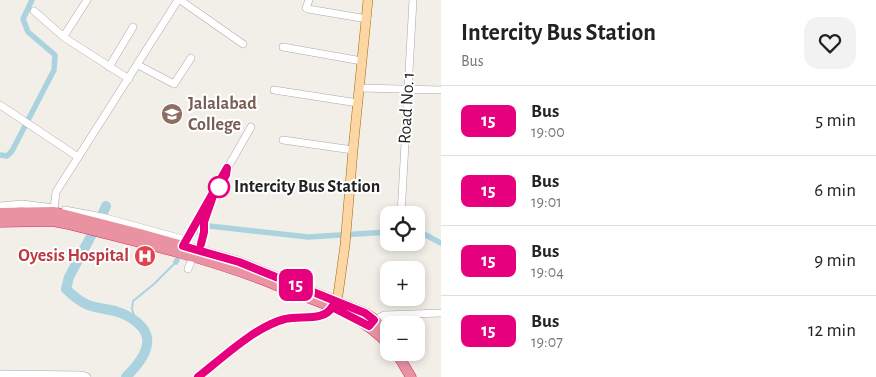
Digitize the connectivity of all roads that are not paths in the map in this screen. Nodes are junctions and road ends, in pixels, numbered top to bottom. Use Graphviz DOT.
graph roads {
  1 [pos="87,0"];
  2 [pos="179,0"];
  3 [pos="309,0"];
  4 [pos="368,0"];
  5 [pos="413,0"];
  6 [pos="191,3"];
  7 [pos="34,11"];
  8 [pos="367,19"];
  9 [pos="132,27"];
  10 [pos="64,36"];
  11 [pos="243,44"];
  12 [pos="283,47"];
  13 [pos="191,58"];
  14 [pos="362,61"];
  15 [pos="138,65"];
  16 [pos="109,67"];
  17 [pos="129,79"];
  18 [pos="360,88"];
  19 [pos="409,89"];
  20 [pos="274,90"];
  21 [pos="441,90"];
  22 [pos="358,103"];
  23 [pos="0,106"];
  24 [pos="251,127"];
  25 [pos="283,140"];
  26 [pos="353,150"];
  27 [pos="78,157"];
  28 [pos="227,168"];
  29 [pos="0,206"];
  30 [pos="402,206"];
  31 [pos="0,213"];
  32 [pos="53,214"];
  33 [pos="0,222"];
  34 [pos="185,243"];
  35 [pos="201,244"];
  36 [pos="334,304"];
  37 [pos="441,313"];
  38 [pos="371,323"];
  39 [pos="380,329"];
  40 [pos="380,334"];
  41 [pos="402,361"];
  42 [pos="2,375"];
  43 [pos="86,377"];
  44 [pos="198,377"];
  45 [pos="411,377"];
  1 -- 10 [label="street"];
  2 -- 6 [label="street"];
  2 -- 15 [label="street"];
  3 -- 8 [label="street"];
  4 -- 8 [label="main road"];
  5 -- 19 [label="street, Road No. 1"];
  6 -- 11 [label="street"];
  7 -- 10 [label="street"];
  8 -- 14 [label="main road"];
  9 -- 16 [label="street"];
  10 -- 16 [label="street"];
  12 -- 14 [label="street"];
  13 -- 15 [label="street"];
  14 -- 18 [label="main road"];
  15 -- 17 [label="street"];
  16 -- 17 [label="street"];
  17 -- 27 [label="street"];
  18 -- 19 [label="street"];
  18 -- 22 [label="main road"];
  19 -- 21 [label="street"];
  19 -- 30 [label="street, Road No. 1"];
  20 -- 22 [label="street"];
  22 -- 26 [label="main road"];
  23 -- 27 [label="street"];
  24 -- 28 [label="street"];
  25 -- 26 [label="street"];
  26 -- 36 [label="main road"];
  27 -- 32 [label="street"];
  28 -- 34 [label="street"];
  28 -- 35 [label="street"];
  29 -- 32 [label="street"];
  31 -- 32 [label="highway"];
  32 -- 33 [label="highway"];
  32 -- 34 [label="highway"];
  32 -- 36 [label="highway"];
  34 -- 36 [label="highway"];
  36 -- 38 [label="highway"];
  36 -- 44 [label="street"];
  37 -- 38 [label="street"];
  38 -- 39 [label="highway"];
  38 -- 40 [label="highway"];
  41 -- 45 [label="highway"];
  42 -- 43 [label="street"];
}
